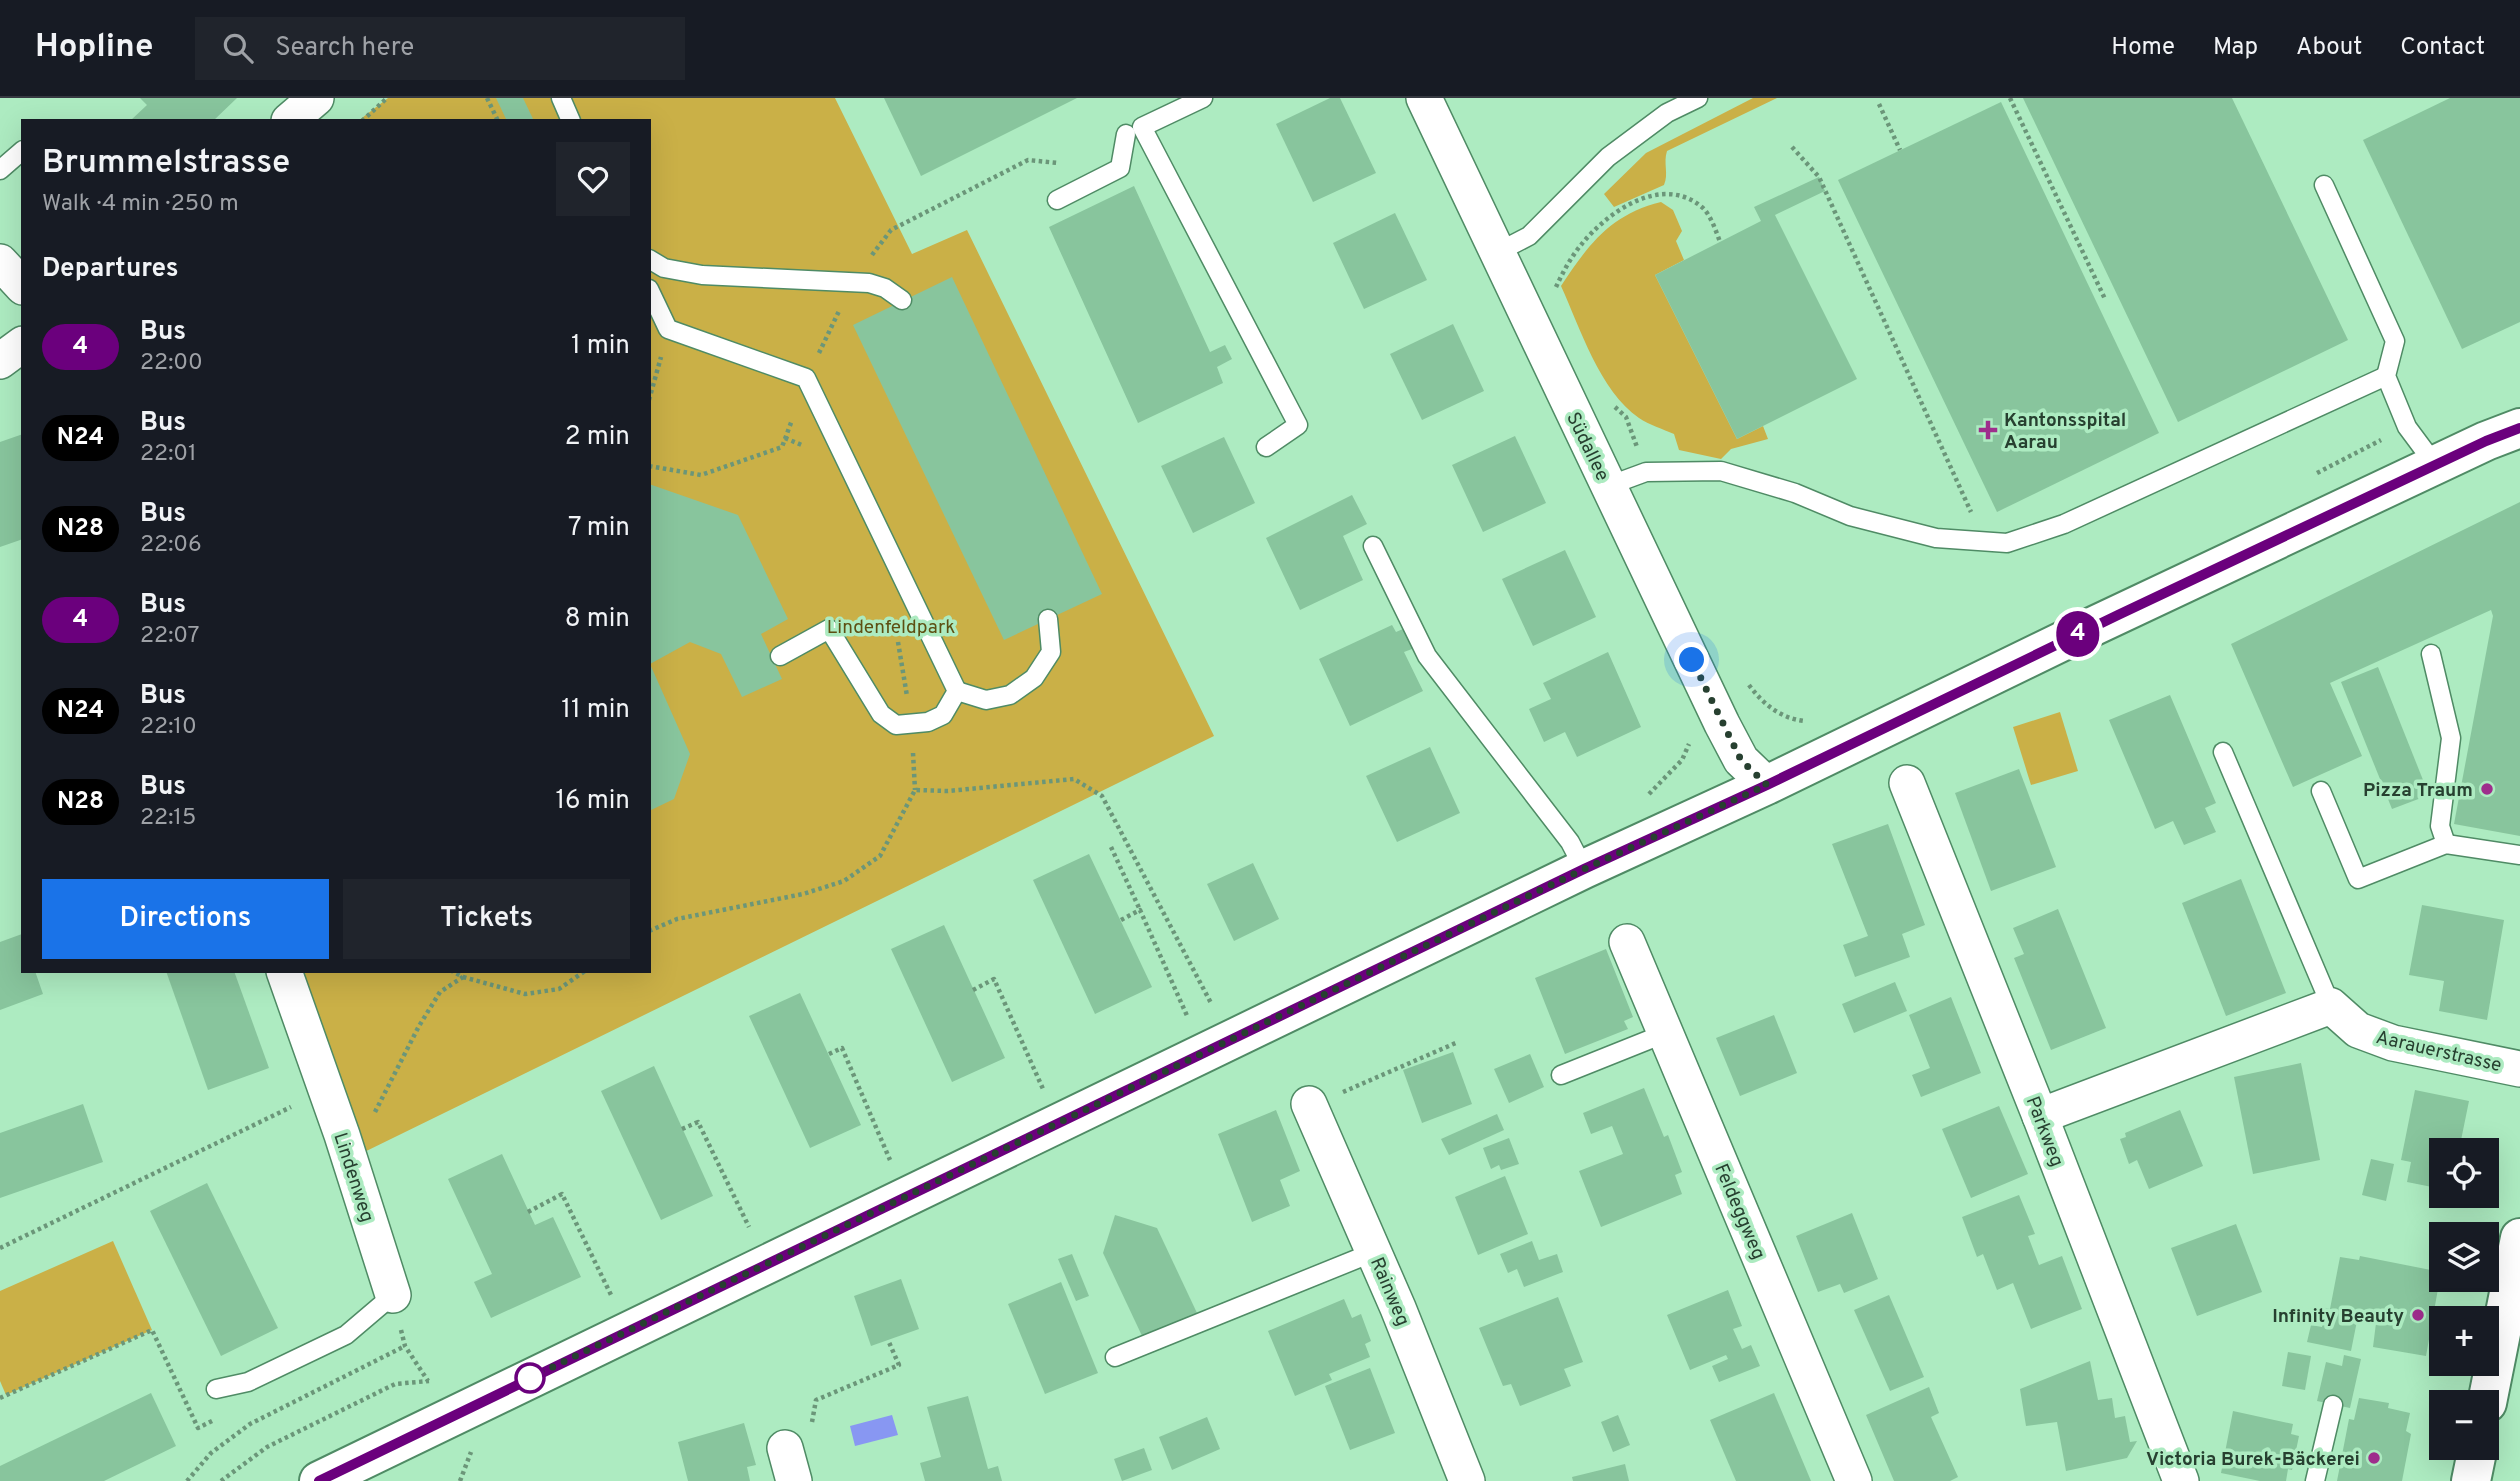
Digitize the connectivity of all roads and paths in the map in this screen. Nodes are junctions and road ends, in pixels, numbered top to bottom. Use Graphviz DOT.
graph roads {
  1 [pos="387,98"];
  2 [pos="487,98"];
  3 [pos="561,98"];
  4 [pos="1203,98"];
  5 [pos="1424,98"];
  6 [pos="1698,98"];
  7 [pos="2010,98"];
  8 [pos="1879,104"];
  9 [pos="364,119"];
  10 [pos="497,119"];
  11 [pos="570,119"];
  12 [pos="1126,134"];
  13 [pos="1792,147"];
  14 [pos="1900,150"];
  15 [pos="21,152"];
  16 [pos="1058,163"];
  17 [pos="0,170"];
  18 [pos="2324,185"];
  19 [pos="1057,200"];
  20 [pos="1720,242"];
  21 [pos="1498,252"];
  22 [pos="651,260"];
  23 [pos="0,262"];
  24 [pos="852,282"];
  25 [pos="21,285"];
  26 [pos="1553,292"];
  27 [pos="651,293"];
  28 [pos="2105,299"];
  29 [pos="902,300"];
  30 [pos="668,329"];
  31 [pos="21,345"];
  32 [pos="0,361"];
  33 [pos="2386,376"];
  34 [pos="806,378"];
  35 [pos="651,393"];
  36 [pos="2520,428"];
  37 [pos="1266,447"];
  38 [pos="651,466"];
  39 [pos="2436,466"];
  40 [pos="1608,486"];
  41 [pos="1984,542"];
  42 [pos="1373,546"];
  43 [pos="1048,619"];
  44 [pos="2431,654"];
  45 [pos="780,656"];
  46 [pos="957,691"];
  47 [pos="911,725"];
  48 [pos="2223,752"];
  49 [pos="1907,783"];
  50 [pos="1767,785"];
  51 [pos="915,790"];
  52 [pos="2321,791"];
  53 [pos="2446,844"];
  54 [pos="1111,847"];
  55 [pos="2520,856"];
  56 [pos="1584,869"];
  57 [pos="1140,910"];
  58 [pos="1121,920"];
  59 [pos="651,930"];
  60 [pos="1627,942"];
  61 [pos="285,973"];
  62 [pos="456,973"];
  63 [pos="582,973"];
  64 [pos="463,977"];
  65 [pos="973,990"];
  66 [pos="2331,1006"];
  67 [pos="1215,1012"];
  68 [pos="1190,1024"];
  69 [pos="1666,1032"];
  70 [pos="1458,1042"];
  71 [pos="829,1054"];
  72 [pos="2520,1069"];
  73 [pos="1561,1075"];
  74 [pos="326,1089"];
  75 [pos="1044,1092"];
  76 [pos="1310,1107"];
  77 [pos="2040,1115"];
  78 [pos="369,1122"];
  79 [pos="682,1129"];
  80 [pos="890,1161"];
  81 [pos="528,1212"];
  82 [pos="749,1227"];
  83 [pos="2520,1238"];
  84 [pos="0,1248"];
  85 [pos="1374,1252"];
  86 [pos="393,1294"];
  87 [pos="613,1297"];
  88 [pos="888,1340"];
  89 [pos="405,1346"];
  90 [pos="1115,1357"];
  91 [pos="428,1381"];
  92 [pos="216,1389"];
  93 [pos="2490,1390"];
  94 [pos="0,1398"];
  95 [pos="2333,1405"];
  96 [pos="222,1416"];
  97 [pos="785,1448"];
  98 [pos="2474,1460"];
  99 [pos="187,1481"];
  100 [pos="318,1481"];
  101 [pos="794,1481"];
  102 [pos="1467,1481"];
  103 [pos="1854,1481"];
  104 [pos="2181,1481"];
  105 [pos="2315,1481"];
  106 [pos="2470,1481"];
  1 -- 9 [label="path"];
  2 -- 10 [label="path"];
  3 -- 11 [label="lane"];
  4 -- 37 [label="lane"];
  5 -- 21 [label="street, Südallee"];
  6 -- 21 [label="lane"];
  7 -- 28 [label="path"];
  8 -- 14 [label="path"];
  12 -- 19 [label="lane"];
  13 -- 41 [label="path"];
  15 -- 17 [label="lane"];
  16 -- 24 [label="path"];
  18 -- 33 [label="lane"];
  20 -- 26 [label="path"];
  21 -- 40 [label="street, Südallee"];
  22 -- 24 [label="lane"];
  23 -- 25 [label="street"];
  24 -- 29 [label="lane"];
  24 -- 34 [label="path"];
  27 -- 30 [label="lane"];
  30 -- 34 [label="lane"];
  30 -- 35 [label="path"];
  31 -- 32 [label="street"];
  33 -- 39 [label="lane"];
  33 -- 41 [label="lane"];
  34 -- 38 [label="path"];
  34 -- 46 [label="lane"];
  36 -- 39 [label="main road"];
  39 -- 50 [label="main road"];
  40 -- 41 [label="lane"];
  40 -- 50 [label="street, Südallee"];
  42 -- 56 [label="lane"];
  43 -- 46 [label="lane"];
  44 -- 53 [label="lane"];
  45 -- 47 [label="lane"];
  46 -- 47 [label="lane"];
  47 -- 51 [label="path"];
  48 -- 66 [label="lane"];
  49 -- 77 [label="street, Parkweg"];
  50 -- 56 [label="main road"];
  51 -- 59 [label="path"];
  51 -- 67 [label="path"];
  52 -- 53 [label="lane"];
  53 -- 55 [label="lane"];
  54 -- 57 [label="path"];
  56 -- 100 [label="main road"];
  57 -- 58 [label="path"];
  57 -- 68 [label="path"];
  60 -- 69 [label="street, Feldeggweg"];
  61 -- 74 [label="street, Lindenweg"];
  62 -- 64 [label="path"];
  63 -- 64 [label="path"];
  64 -- 78 [label="path"];
  65 -- 75 [label="path"];
  66 -- 72 [label="street, Aarauerstrasse"];
  66 -- 77 [label="street"];
  69 -- 73 [label="lane"];
  69 -- 103 [label="street, Feldeggweg"];
  70 -- 76 [label="path"];
  71 -- 80 [label="path"];
  74 -- 84 [label="path"];
  74 -- 86 [label="street, Lindenweg"];
  76 -- 85 [label="street, Rainweg"];
  77 -- 104 [label="street, Parkweg"];
  79 -- 82 [label="path"];
  81 -- 87 [label="path"];
  83 -- 93 [label="main road"];
  85 -- 90 [label="lane"];
  85 -- 102 [label="street, Rainweg"];
  86 -- 89 [label="path"];
  86 -- 92 [label="lane"];
  88 -- 97 [label="path"];
  89 -- 91 [label="path"];
  89 -- 99 [label="path"];
  94 -- 96 [label="path"];
  95 -- 105 [label="lane"];
  97 -- 101 [label="street"];
  98 -- 106 [label="main road"];
}
